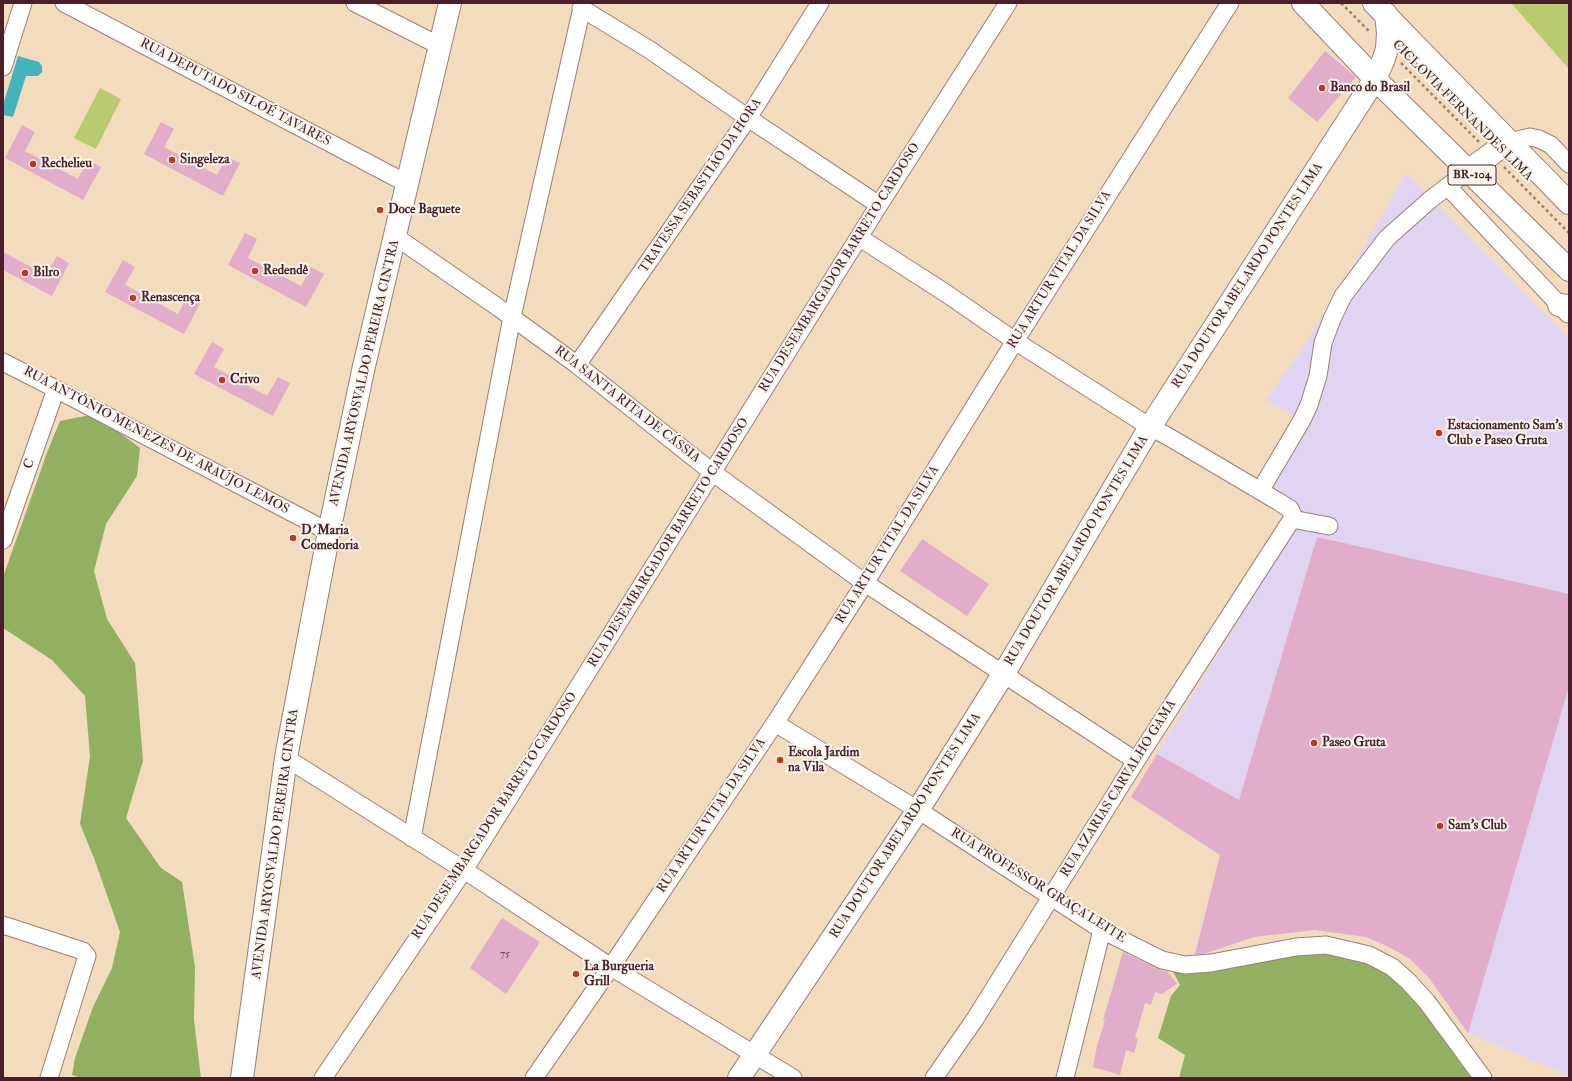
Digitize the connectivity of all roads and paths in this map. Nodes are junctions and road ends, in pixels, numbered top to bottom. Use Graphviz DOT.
graph roads {
  1 [pos="23,3"];
  2 [pos="64,3"];
  3 [pos="355,3"];
  4 [pos="450,3"];
  5 [pos="820,3"];
  6 [pos="1008,3"];
  7 [pos="1230,3"];
  8 [pos="1303,3"];
  9 [pos="1341,3"];
  10 [pos="582,6"];
  11 [pos="1380,9"];
  12 [pos="440,46"];
  13 [pos="1387,49"];
  14 [pos="3,67"];
  15 [pos="1375,78"];
  16 [pos="748,118"];
  17 [pos="1508,142"];
  18 [pos="1491,154"];
  19 [pos="1569,164"];
  20 [pos="1468,171"];
  21 [pos="406,183"];
  22 [pos="1448,186"];
  23 [pos="1569,203"];
  24 [pos="880,205"];
  25 [pos="1569,233"];
  26 [pos="396,237"];
  27 [pos="860,238"];
  28 [pos="1569,270"];
  29 [pos="1566,308"];
  30 [pos="512,317"];
  31 [pos="1015,341"];
  32 [pos="3,362"];
  33 [pos="577,366"];
  34 [pos="56,388"];
  35 [pos="1150,427"];
  36 [pos="712,472"];
  37 [pos="1260,491"];
  38 [pos="1292,519"];
  39 [pos="1329,526"];
  40 [pos="329,532"];
  41 [pos="3,540"];
  42 [pos="865,583"];
  43 [pos="1004,673"];
  44 [pos="774,723"];
  45 [pos="286,758"];
  46 [pos="1136,761"];
  47 [pos="918,810"];
  48 [pos="412,838"];
  49 [pos="464,870"];
  50 [pos="1051,897"];
  51 [pos="3,925"];
  52 [pos="1102,930"];
  53 [pos="611,967"];
  54 [pos="755,1055"];
  55 [pos="49,1078"];
  56 [pos="242,1078"];
  57 [pos="323,1078"];
  58 [pos="534,1078"];
  59 [pos="739,1078"];
  60 [pos="793,1078"];
  61 [pos="934,1078"];
  62 [pos="1065,1078"];
  63 [pos="1483,1078"];
  1 -- 14 [label="street"];
  2 -- 21 [label="street, RUA DEPUTADO SILOÉ TAVARES"];
  3 -- 12 [label="street"];
  4 -- 12 [label="main road, AVENIDA ARYOSVALDO PEREIRA CINTRA"];
  5 -- 16 [label="street, TRAVESSA SEBASTIÃO DA HORA"];
  6 -- 24 [label="street, RUA DESEMBARGADOR BARRETO CARDOSO"];
  7 -- 31 [label="street, RUA ARTUR VITAL DA SILVA"];
  8 -- 15 [label="main road, BR-104"];
  9 -- 13 [label="path, CICLOVIA FERNANDES LIMA"];
  10 -- 16 [label="street"];
  10 -- 30 [label="street"];
  11 -- 13 [label="main road, RUA DOUTOR ABELARDO PONTES LIMA"];
  11 -- 17 [label="main road"];
  12 -- 21 [label="main road, AVENIDA ARYOSVALDO PEREIRA CINTRA"];
  13 -- 15 [label="main road, RUA DOUTOR ABELARDO PONTES LIMA"];
  13 -- 18 [label="path, CICLOVIA FERNANDES LIMA"];
  15 -- 20 [label="main road, BR-104"];
  15 -- 35 [label="main road, RUA DOUTOR ABELARDO PONTES LIMA"];
  16 -- 24 [label="street"];
  16 -- 33 [label="street, TRAVESSA SEBASTIÃO DA HORA"];
  17 -- 18 [label="main road"];
  17 -- 19 [label="street"];
  17 -- 23 [label="main road"];
  18 -- 20 [label="main road"];
  18 -- 25 [label="path, CICLOVIA FERNANDES LIMA"];
  20 -- 22 [label="street"];
  20 -- 28 [label="main road, BR-104"];
  21 -- 26 [label="main road, AVENIDA ARYOSVALDO PEREIRA CINTRA"];
  22 -- 29 [label="street"];
  22 -- 37 [label="street"];
  24 -- 27 [label="street, RUA DESEMBARGADOR BARRETO CARDOSO"];
  26 -- 30 [label="street, RUA SANTA RITA DE CÁSSIA"];
  26 -- 40 [label="main road, AVENIDA ARYOSVALDO PEREIRA CINTRA"];
  27 -- 31 [label="street"];
  27 -- 36 [label="street, RUA DESEMBARGADOR BARRETO CARDOSO"];
  30 -- 33 [label="street, RUA SANTA RITA DE CÁSSIA"];
  30 -- 48 [label="street"];
  31 -- 35 [label="street"];
  31 -- 42 [label="street, RUA ARTUR VITAL DA SILVA"];
  32 -- 34 [label="street, RUA ANTÔNIO MENEZES DE ARAÚJO LEMOS"];
  33 -- 36 [label="street, RUA SANTA RITA DE CÁSSIA"];
  34 -- 40 [label="street, RUA ANTÔNIO MENEZES DE ARAÚJO LEMOS"];
  34 -- 41 [label="street, C"];
  35 -- 37 [label="street"];
  35 -- 43 [label="main road, RUA DOUTOR ABELARDO PONTES LIMA"];
  36 -- 42 [label="street, RUA SANTA RITA DE CÁSSIA"];
  36 -- 49 [label="street, RUA DESEMBARGADOR BARRETO CARDOSO"];
  37 -- 38 [label="street"];
  38 -- 39 [label="street"];
  38 -- 46 [label="street, RUA AZARIAS CARVALHO GAMA"];
  40 -- 45 [label="main road, AVENIDA ARYOSVALDO PEREIRA CINTRA"];
  42 -- 43 [label="street, RUA SANTA RITA DE CÁSSIA"];
  42 -- 44 [label="street, RUA ARTUR VITAL DA SILVA"];
  43 -- 46 [label="street, RUA SANTA RITA DE CÁSSIA"];
  43 -- 47 [label="main road, RUA DOUTOR ABELARDO PONTES LIMA"];
  44 -- 47 [label="street, RUA PROFESSOR GRAÇA LEITE"];
  44 -- 53 [label="street, RUA ARTUR VITAL DA SILVA"];
  45 -- 48 [label="street"];
  45 -- 56 [label="main road, AVENIDA ARYOSVALDO PEREIRA CINTRA"];
  46 -- 50 [label="street, RUA AZARIAS CARVALHO GAMA"];
  47 -- 50 [label="street, RUA PROFESSOR GRAÇA LEITE"];
  47 -- 54 [label="main road, RUA DOUTOR ABELARDO PONTES LIMA"];
  48 -- 49 [label="street"];
  49 -- 53 [label="street"];
  49 -- 57 [label="street, RUA DESEMBARGADOR BARRETO CARDOSO"];
  50 -- 52 [label="street, RUA PROFESSOR GRAÇA LEITE"];
  50 -- 61 [label="street, RUA AZARIAS CARVALHO GAMA"];
  51 -- 55 [label="street"];
  52 -- 62 [label="street"];
  52 -- 63 [label="street, RUA PROFESSOR GRAÇA LEITE"];
  53 -- 54 [label="street"];
  53 -- 58 [label="street, RUA ARTUR VITAL DA SILVA"];
  54 -- 59 [label="main road, RUA DOUTOR ABELARDO PONTES LIMA"];
  54 -- 60 [label="street"];
}
